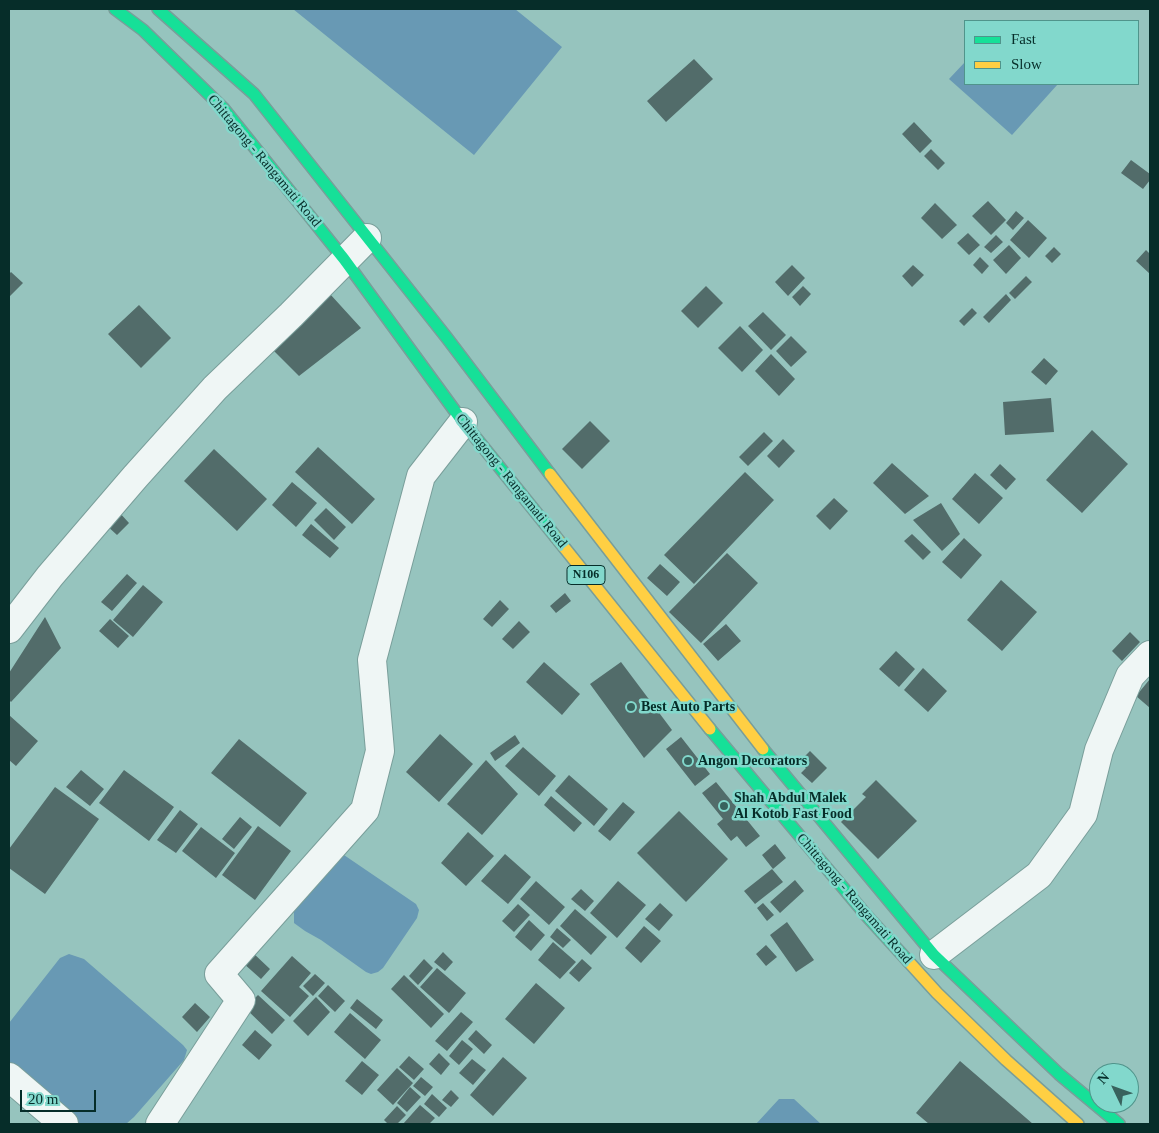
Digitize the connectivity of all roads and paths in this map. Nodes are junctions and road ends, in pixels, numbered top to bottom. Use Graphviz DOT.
graph roads {
  1 [pos="115,9"];
  2 [pos="153,18"];
  3 [pos="367,238"];
  4 [pos="344,259"];
  5 [pos="463,422"];
  6 [pos="9,629"];
  7 [pos="1150,655"];
  8 [pos="934,955"];
  9 [pos="9,1077"];
  10 [pos="64,1124"];
  11 [pos="160,1124"];
  12 [pos="1078,1124"];
  13 [pos="1119,1124"];
  1 -- 2 [label="highway, Chittagong - Rangamati Road / N106"];
  2 -- 3 [label="highway, Chittagong - Rangamati Road / N106"];
  2 -- 4 [label="highway, Chittagong - Rangamati Road / N106"];
  3 -- 4 [label="street"];
  3 -- 8 [label="highway, Chittagong - Rangamati Road / N106"];
  4 -- 5 [label="highway, Chittagong - Rangamati Road / N106"];
  4 -- 6 [label="street"];
  5 -- 11 [label="street"];
  5 -- 12 [label="highway, Chittagong - Rangamati Road / N106"];
  7 -- 8 [label="street"];
  8 -- 13 [label="highway, Chittagong - Rangamati Road / N106"];
  9 -- 10 [label="street"];
}
